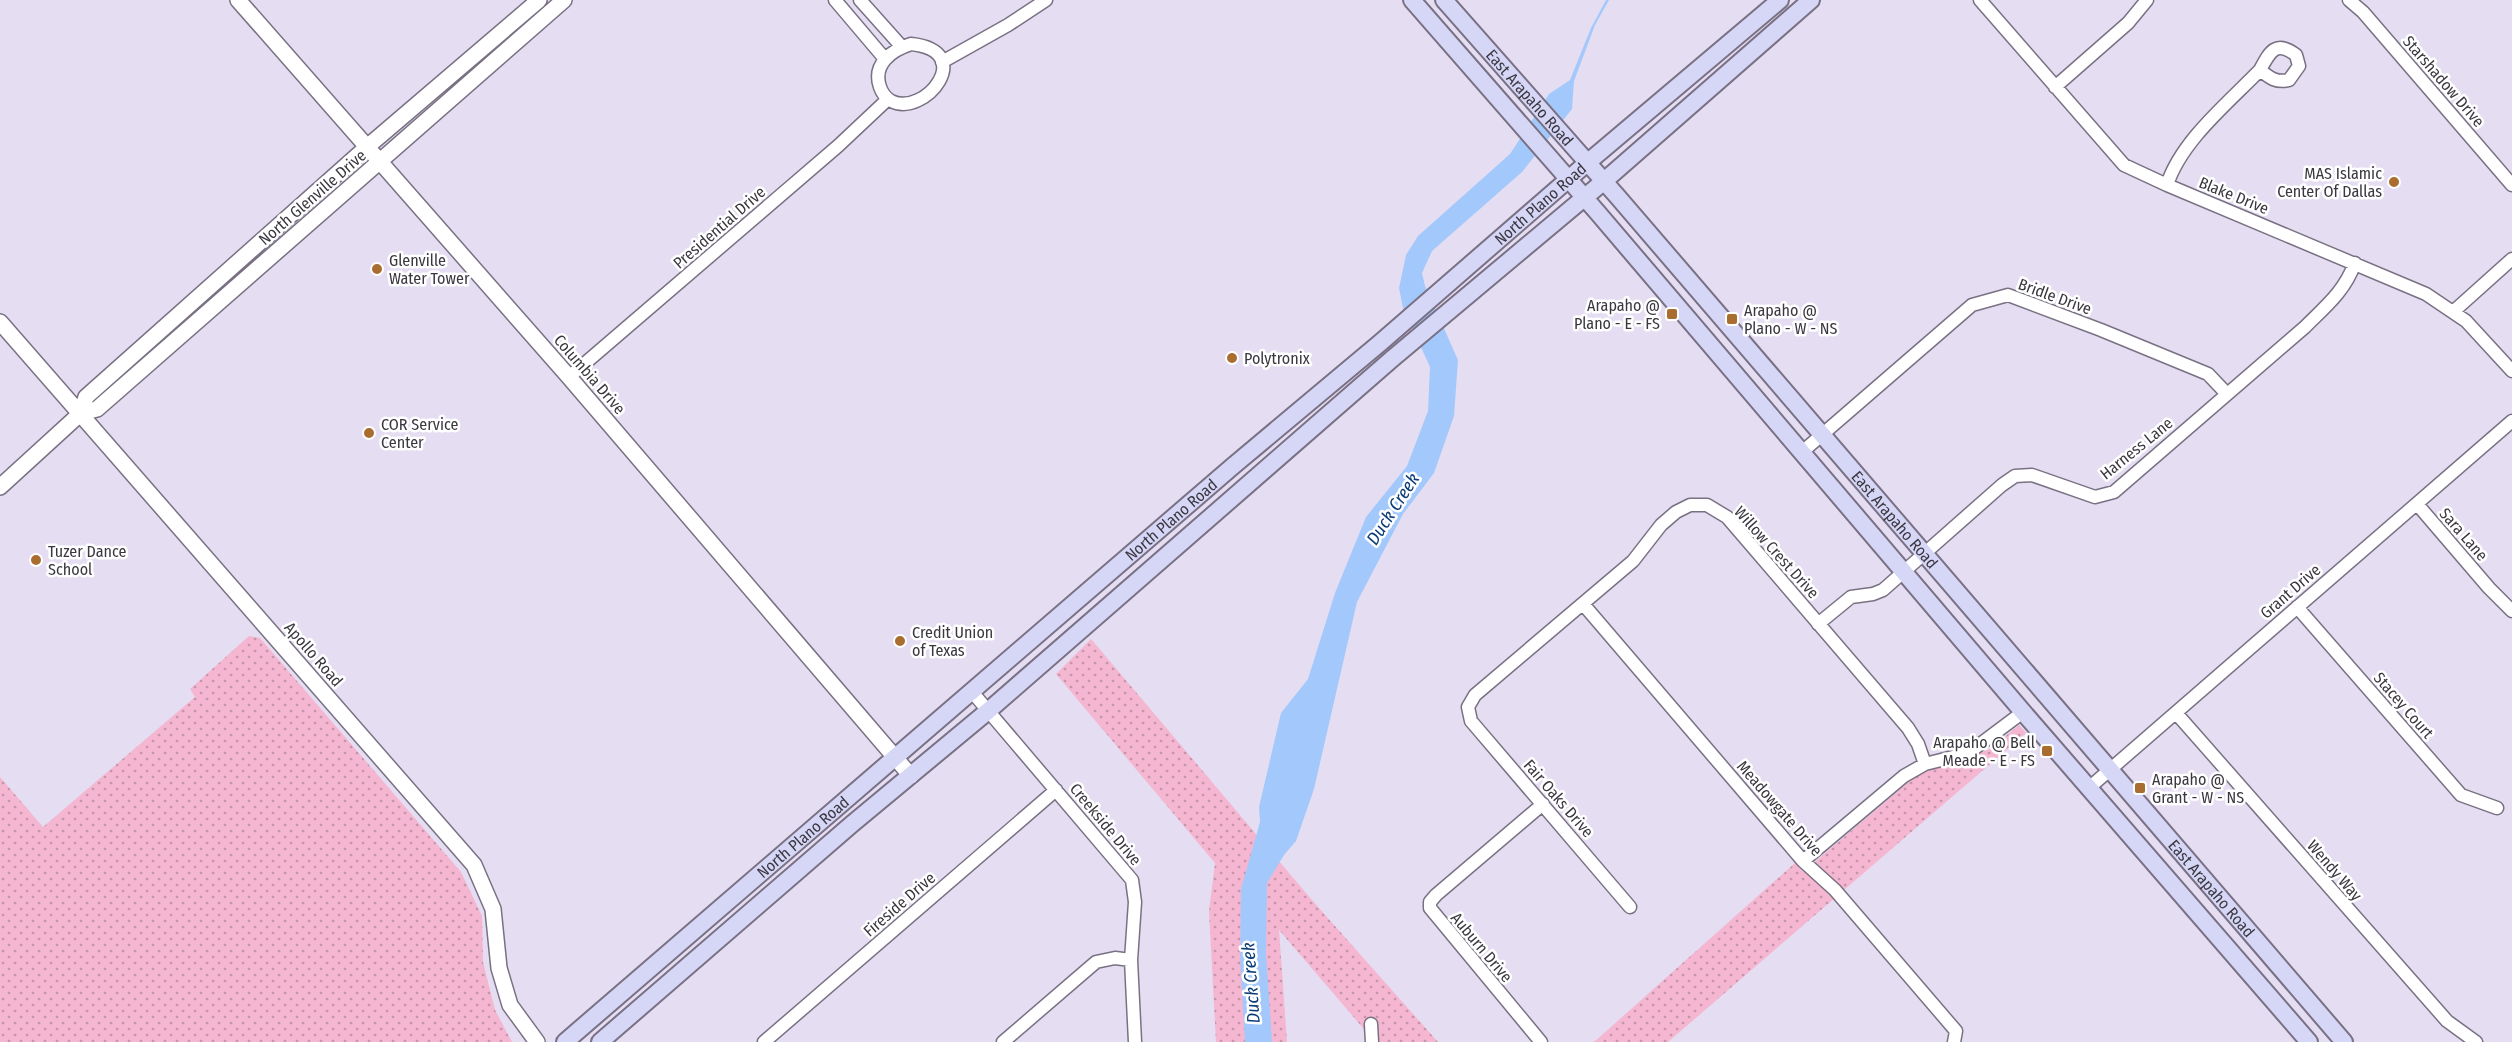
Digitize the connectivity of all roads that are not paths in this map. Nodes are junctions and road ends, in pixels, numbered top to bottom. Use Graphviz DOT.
graph roads {
  1 [pos="238,0"];
  2 [pos="538,0"];
  3 [pos="564,0"];
  4 [pos="836,0"];
  5 [pos="860,0"];
  6 [pos="1046,0"];
  7 [pos="1412,0"];
  8 [pos="1444,0"];
  9 [pos="1780,0"];
  10 [pos="1810,0"];
  11 [pos="1980,0"];
  12 [pos="2147,0"];
  13 [pos="2349,0"];
  14 [pos="902,47"];
  15 [pos="885,59"];
  16 [pos="942,62"];
  17 [pos="2260,70"];
  18 [pos="2055,87"];
  19 [pos="888,99"];
  20 [pos="368,147"];
  21 [pos="380,161"];
  22 [pos="1587,163"];
  23 [pos="1568,179"];
  24 [pos="1603,182"];
  25 [pos="2166,185"];
  26 [pos="2512,185"];
  27 [pos="1585,197"];
  28 [pos="2512,259"];
  29 [pos="2355,263"];
  30 [pos="201,294"];
  31 [pos="213,308"];
  32 [pos="2454,311"];
  33 [pos="0,322"];
  34 [pos="2512,371"];
  35 [pos="569,377"];
  36 [pos="2227,394"];
  37 [pos="81,413"];
  38 [pos="2512,421"];
  39 [pos="1821,435"];
  40 [pos="1802,452"];
  41 [pos="0,487"];
  42 [pos="2417,504"];
  43 [pos="1923,554"];
  44 [pos="1905,570"];
  45 [pos="1583,604"];
  46 [pos="1071,607"];
  47 [pos="2297,607"];
  48 [pos="2512,610"];
  49 [pos="1086,624"];
  50 [pos="1818,624"];
  51 [pos="1989,631"];
  52 [pos="1985,666"];
  53 [pos="973,693"];
  54 [pos="1468,707"];
  55 [pos="988,711"];
  56 [pos="2023,712"];
  57 [pos="2176,712"];
  58 [pos="894,757"];
  59 [pos="1925,764"];
  60 [pos="2110,770"];
  61 [pos="910,776"];
  62 [pos="2090,787"];
  63 [pos="1056,790"];
  64 [pos="1543,804"];
  65 [pos="2498,808"];
  66 [pos="1803,861"];
  67 [pos="1630,907"];
  68 [pos="706,922"];
  69 [pos="719,939"];
  70 [pos="1131,960"];
  71 [pos="1371,1024"];
  72 [pos="1955,1036"];
  73 [pos="537,1042"];
  74 [pos="565,1042"];
  75 [pos="600,1042"];
  76 [pos="764,1042"];
  77 [pos="1003,1042"];
  78 [pos="1135,1042"];
  79 [pos="1372,1042"];
  80 [pos="1541,1042"];
  81 [pos="2309,1042"];
  82 [pos="2344,1042"];
  83 [pos="2476,1042"];
  1 -- 20 [label="street, Columbia Drive"];
  2 -- 20 [label="street, North Glenville Drive"];
  3 -- 21 [label="street, North Glenville Drive"];
  4 -- 15 [label="street"];
  5 -- 14 [label="street"];
  6 -- 16 [label="street"];
  7 -- 23 [label="main road, East Arapaho Road"];
  8 -- 22 [label="main road, East Arapaho Road"];
  9 -- 22 [label="main road, North Plano Road"];
  10 -- 24 [label="main road, North Plano Road"];
  11 -- 18 [label="street, Blake Drive"];
  12 -- 18 [label="street"];
  13 -- 26 [label="street, Starshadow Drive"];
  14 -- 15 [label="street"];
  14 -- 16 [label="street"];
  15 -- 19 [label="street"];
  16 -- 19 [label="street"];
  17 -- 25 [label="street"];
  18 -- 25 [label="street, Blake Drive"];
  19 -- 35 [label="street, Presidential Drive"];
  20 -- 21 [label="street, Columbia Drive"];
  20 -- 30 [label="street, North Glenville Drive"];
  21 -- 31 [label="street, North Glenville Drive"];
  21 -- 35 [label="street, Columbia Drive"];
  22 -- 23 [label="main road, North Plano Road"];
  22 -- 24 [label="main road, East Arapaho Road"];
  23 -- 27 [label="main road, East Arapaho Road"];
  23 -- 46 [label="main road, North Plano Road"];
  24 -- 27 [label="main road, North Plano Road"];
  24 -- 39 [label="main road, East Arapaho Road"];
  25 -- 29 [label="street, Blake Drive"];
  27 -- 40 [label="main road, East Arapaho Road"];
  27 -- 49 [label="main road, North Plano Road"];
  28 -- 32 [label="street"];
  29 -- 32 [label="street, Blake Drive"];
  29 -- 36 [label="street, Harness Lane"];
  30 -- 31 [label="street"];
  30 -- 37 [label="street, North Glenville Drive"];
  31 -- 37 [label="street, North Glenville Drive"];
  32 -- 34 [label="street, Blake Drive"];
  33 -- 37 [label="street, Apollo Road"];
  35 -- 58 [label="street, Columbia Drive"];
  36 -- 39 [label="street, Bridle Drive"];
  36 -- 43 [label="street, Harness Lane"];
  37 -- 41 [label="street, North Glenville Drive"];
  37 -- 73 [label="street, Apollo Road"];
  38 -- 42 [label="street, Grant Drive"];
  39 -- 40 [label="street, Bridle Drive"];
  39 -- 43 [label="main road, East Arapaho Road"];
  40 -- 44 [label="main road, East Arapaho Road"];
  42 -- 47 [label="street, Grant Drive"];
  42 -- 48 [label="street, Sara Lane"];
  43 -- 44 [label="street, Harness Lane"];
  43 -- 51 [label="main road, East Arapaho Road"];
  44 -- 50 [label="street, Harness Lane"];
  44 -- 52 [label="main road, East Arapaho Road"];
  45 -- 50 [label="street, Willow Crest Drive"];
  45 -- 54 [label="street, Willow Crest Drive"];
  45 -- 66 [label="street, Meadowgate Drive"];
  46 -- 49 [label="main road"];
  46 -- 53 [label="main road, North Plano Road"];
  47 -- 57 [label="street, Grant Drive"];
  47 -- 65 [label="street, Stacey Court"];
  49 -- 55 [label="main road, North Plano Road"];
  50 -- 59 [label="street, Willow Crest Drive"];
  51 -- 52 [label="main road"];
  51 -- 60 [label="main road, East Arapaho Road"];
  52 -- 56 [label="main road, East Arapaho Road"];
  53 -- 55 [label="street, Creekside Drive"];
  53 -- 58 [label="main road, North Plano Road"];
  54 -- 64 [label="street, Fair Oaks Drive"];
  55 -- 61 [label="main road, North Plano Road"];
  55 -- 63 [label="street, Creekside Drive"];
  56 -- 59 [label="street"];
  56 -- 62 [label="main road, East Arapaho Road"];
  57 -- 60 [label="street, Grant Drive"];
  57 -- 83 [label="street, Wendy Way"];
  58 -- 61 [label="street, Columbia Drive"];
  58 -- 68 [label="main road, North Plano Road"];
  59 -- 66 [label="street"];
  60 -- 62 [label="street, Grant Drive"];
  60 -- 82 [label="main road, East Arapaho Road"];
  61 -- 69 [label="main road, North Plano Road"];
  62 -- 81 [label="main road, East Arapaho Road"];
  63 -- 70 [label="street, Creekside Drive"];
  63 -- 76 [label="street, Fireside Drive"];
  64 -- 67 [label="street, Fair Oaks Drive"];
  64 -- 80 [label="street, Auburn Drive"];
  66 -- 72 [label="street, Meadowgate Drive"];
  68 -- 69 [label="main road"];
  68 -- 74 [label="main road, North Plano Road"];
  69 -- 75 [label="main road, North Plano Road"];
  70 -- 77 [label="street"];
  70 -- 78 [label="street, Creekside Drive"];
  71 -- 79 [label="street"];
}
